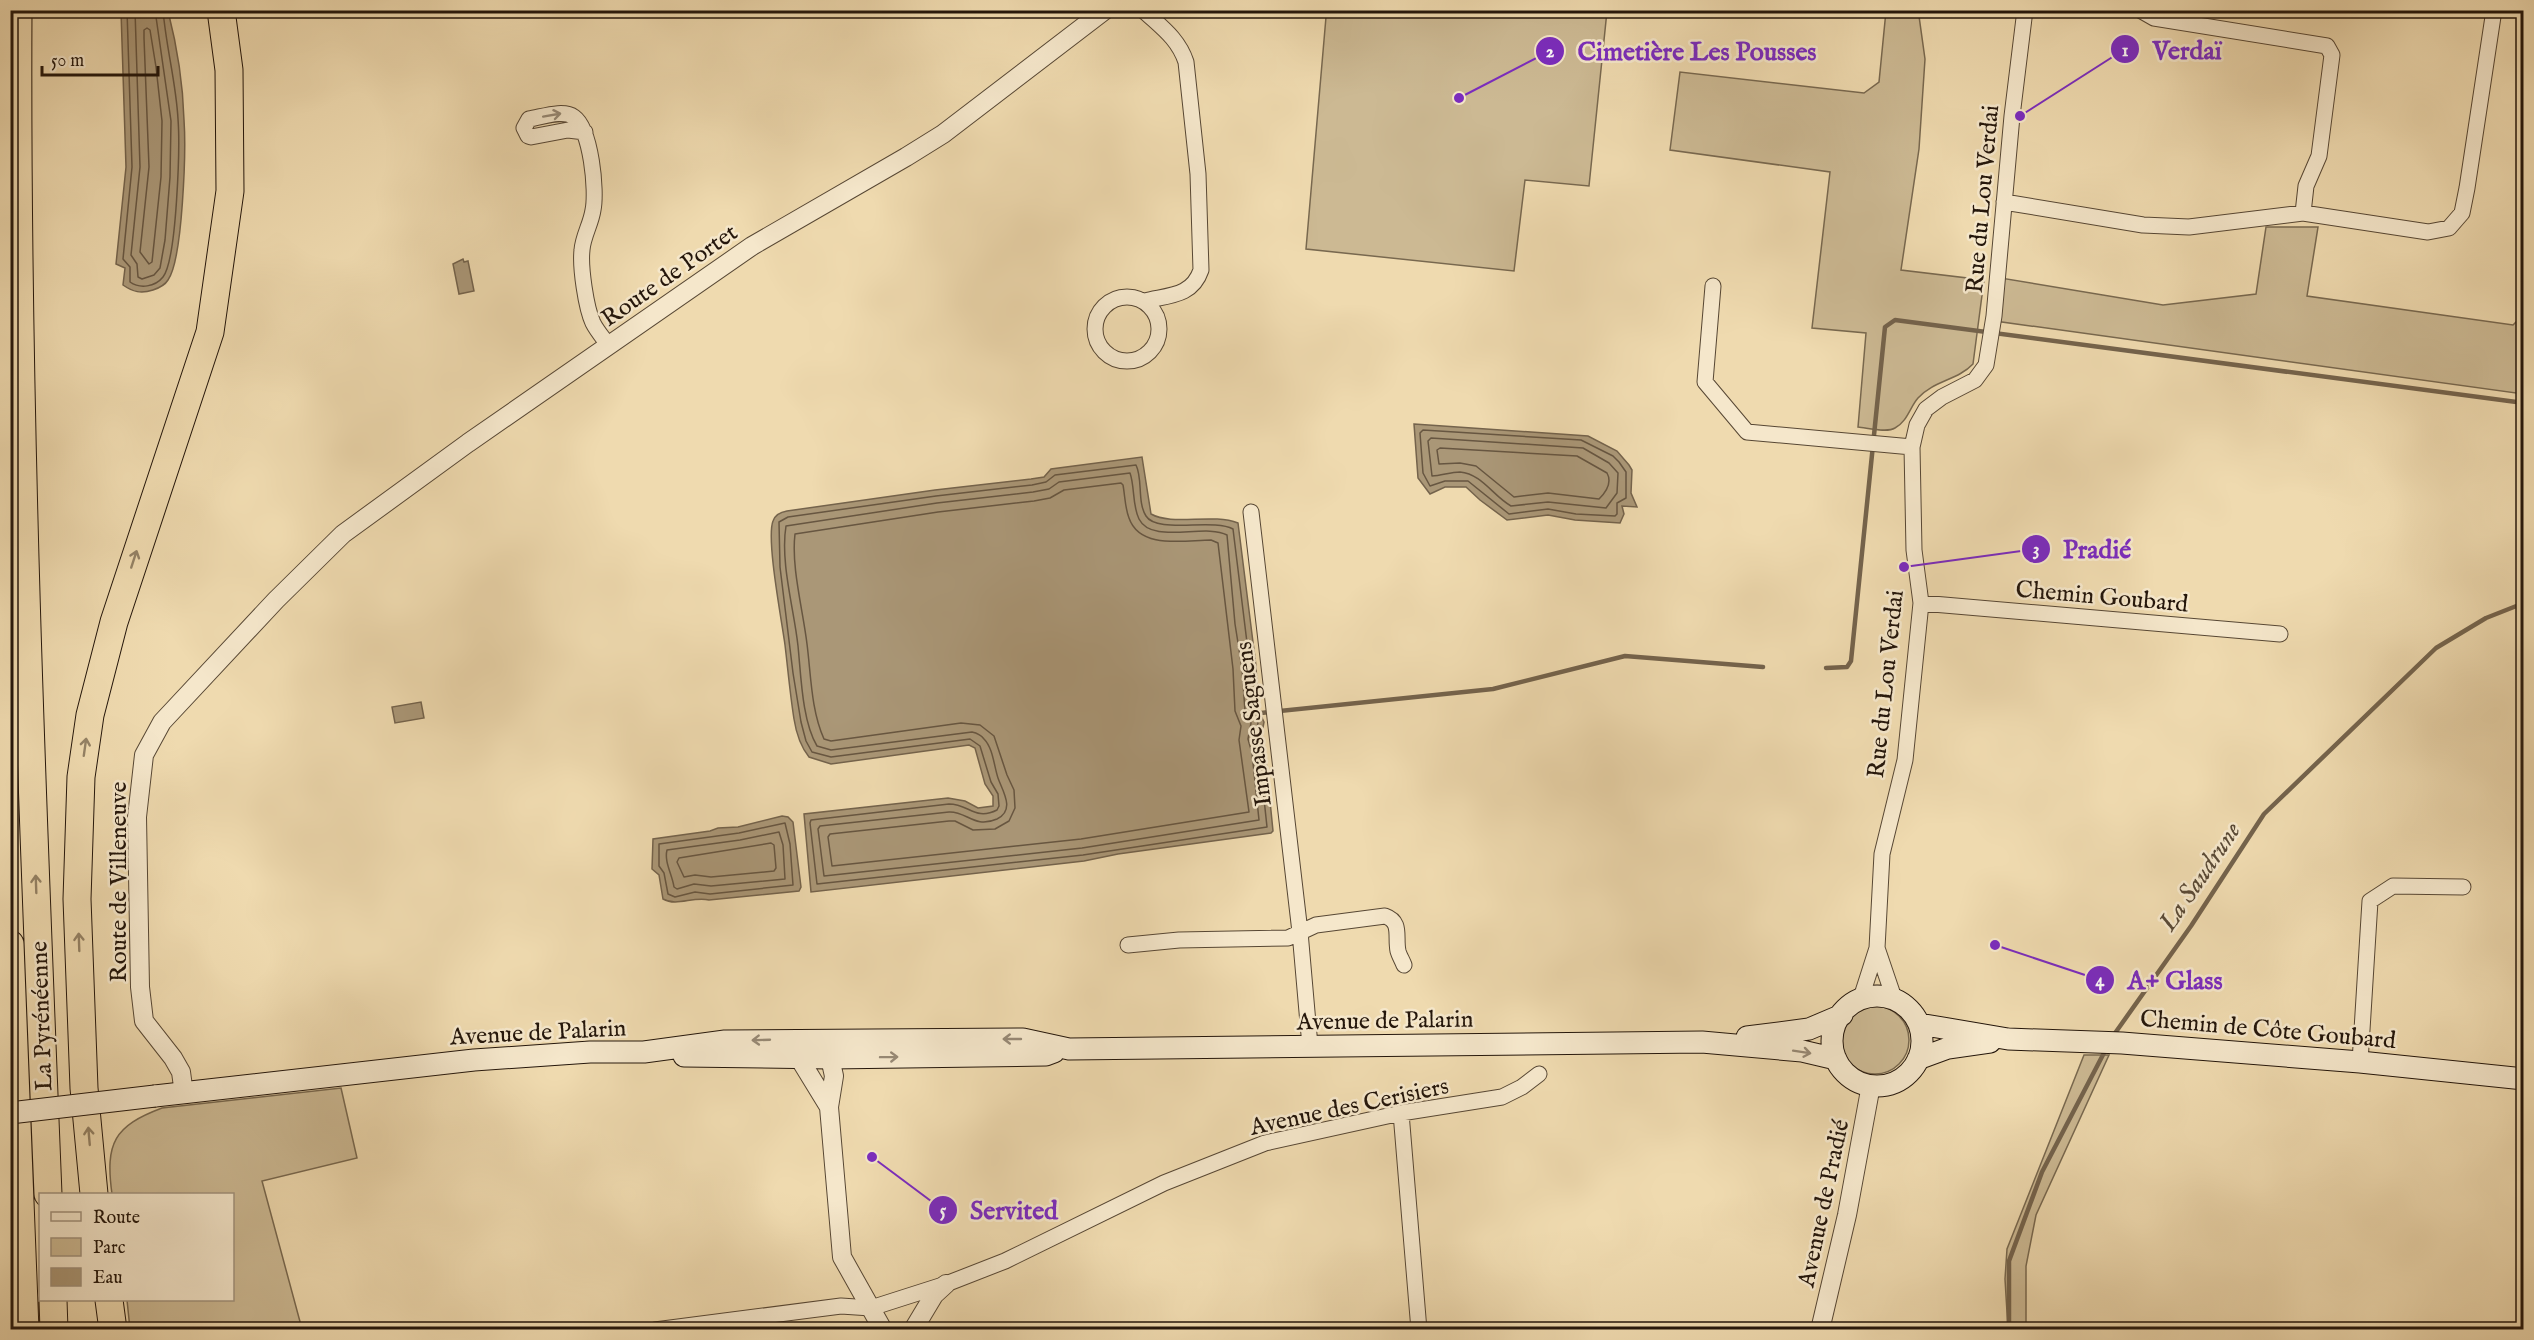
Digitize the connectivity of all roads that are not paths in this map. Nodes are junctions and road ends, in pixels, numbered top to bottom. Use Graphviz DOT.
graph roads {
  1 [pos="18,10"];
  2 [pos="222,10"];
  3 [pos="1105,10"];
  4 [pos="1143,10"];
  5 [pos="2025,10"];
  6 [pos="2140,10"];
  7 [pos="2494,10"];
  8 [pos="585,132"];
  9 [pos="2004,202"];
  10 [pos="2303,213"];
  11 [pos="1713,286"];
  12 [pos="1144,301"];
  13 [pos="609,346"];
  14 [pos="1912,447"];
  15 [pos="1251,512"];
  16 [pos="276,600"];
  17 [pos="1921,603"];
  18 [pos="2280,634"];
  19 [pos="2463,887"];
  20 [pos="1300,932"];
  21 [pos="10,944"];
  22 [pos="1128,945"];
  23 [pos="1877,948"];
  24 [pos="1404,964"];
  25 [pos="1861,998"];
  26 [pos="1895,1001"];
  27 [pos="1842,1016"];
  28 [pos="1919,1024"];
  29 [pos="2008,1039"];
  30 [pos="1702,1042"];
  31 [pos="1310,1046"];
  32 [pos="825,1057"];
  33 [pos="1836,1059"];
  34 [pos="1918,1059"];
  35 [pos="2360,1062"];
  36 [pos="1539,1074"];
  37 [pos="2523,1079"];
  38 [pos="1871,1085"];
  39 [pos="184,1094"];
  40 [pos="10,1113"];
  41 [pos="1401,1113"];
  42 [pos="48,1193"];
  43 [pos="94,1193"];
  44 [pos="946,1284"];
  45 [pos="53,1301"];
  46 [pos="109,1301"];
  47 [pos="871,1308"];
  48 [pos="25,1329"];
  49 [pos="54,1329"];
  50 [pos="113,1329"];
  51 [pos="655,1329"];
  52 [pos="883,1329"];
  53 [pos="913,1329"];
  54 [pos="1419,1329"];
  55 [pos="1820,1329"];
  42 -- 1 [label="highway, La Pyrénéenne, one-way"];
  43 -- 2 [label="highway, one-way"];
  3 -- 13 [label="street, Route de Portet"];
  4 -- 12 [label="street"];
  5 -- 9 [label="street, Rue du Lou Verdai"];
  6 -- 10 [label="street"];
  7 -- 10 [label="street"];
  8 -- 13 [label="street"];
  9 -- 10 [label="street"];
  9 -- 14 [label="street, Rue du Lou Verdai"];
  11 -- 14 [label="street"];
  12 -- 12 [label="street"];
  13 -- 16 [label="street, Route de Portet"];
  14 -- 17 [label="street, Rue du Lou Verdai"];
  15 -- 20 [label="street, Impasse Saguens"];
  16 -- 39 [label="street, Route de Villeneuve"];
  17 -- 18 [label="street, Chemin Goubard"];
  17 -- 23 [label="street, Rue du Lou Verdai"];
  19 -- 35 [label="street"];
  20 -- 22 [label="street"];
  20 -- 24 [label="street"];
  20 -- 31 [label="street, Impasse Saguens"];
  21 -- 48 [label="highway, La Pyrénéenne"];
  23 -- 25 [label="street, Rue du Lou Verdai"];
  23 -- 26 [label="street"];
  25 -- 26 [label="main road"];
  25 -- 27 [label="main road"];
  26 -- 28 [label="main road"];
  27 -- 30 [label="main road, Avenue de Palarin"];
  27 -- 33 [label="main road"];
  28 -- 29 [label="main road, Chemin de Côte Goubard"];
  28 -- 34 [label="main road"];
  29 -- 34 [label="main road, Chemin de Côte Goubard"];
  29 -- 35 [label="main road, Chemin de Côte Goubard"];
  30 -- 31 [label="main road, Avenue de Palarin"];
  30 -- 33 [label="main road, Avenue de Palarin, one-way"];
  31 -- 32 [label="main road, Avenue de Palarin"];
  32 -- 39 [label="main road, Avenue de Palarin"];
  32 -- 47 [label="street"];
  33 -- 38 [label="main road"];
  34 -- 38 [label="main road"];
  35 -- 37 [label="main road, Chemin de Côte Goubard"];
  36 -- 41 [label="street, Avenue des Cerisiers"];
  38 -- 55 [label="street, Avenue de Pradié"];
  39 -- 40 [label="main road, Avenue de Palarin, bridge"];
  41 -- 44 [label="street, Avenue des Cerisiers"];
  41 -- 54 [label="street"];
  44 -- 47 [label="street, Avenue des Cerisiers"];
  44 -- 53 [label="street"];
  45 -- 49 [label="highway"];
  46 -- 50 [label="highway"];
  47 -- 51 [label="street, Avenue des Cerisiers"];
  47 -- 52 [label="street"];
}
